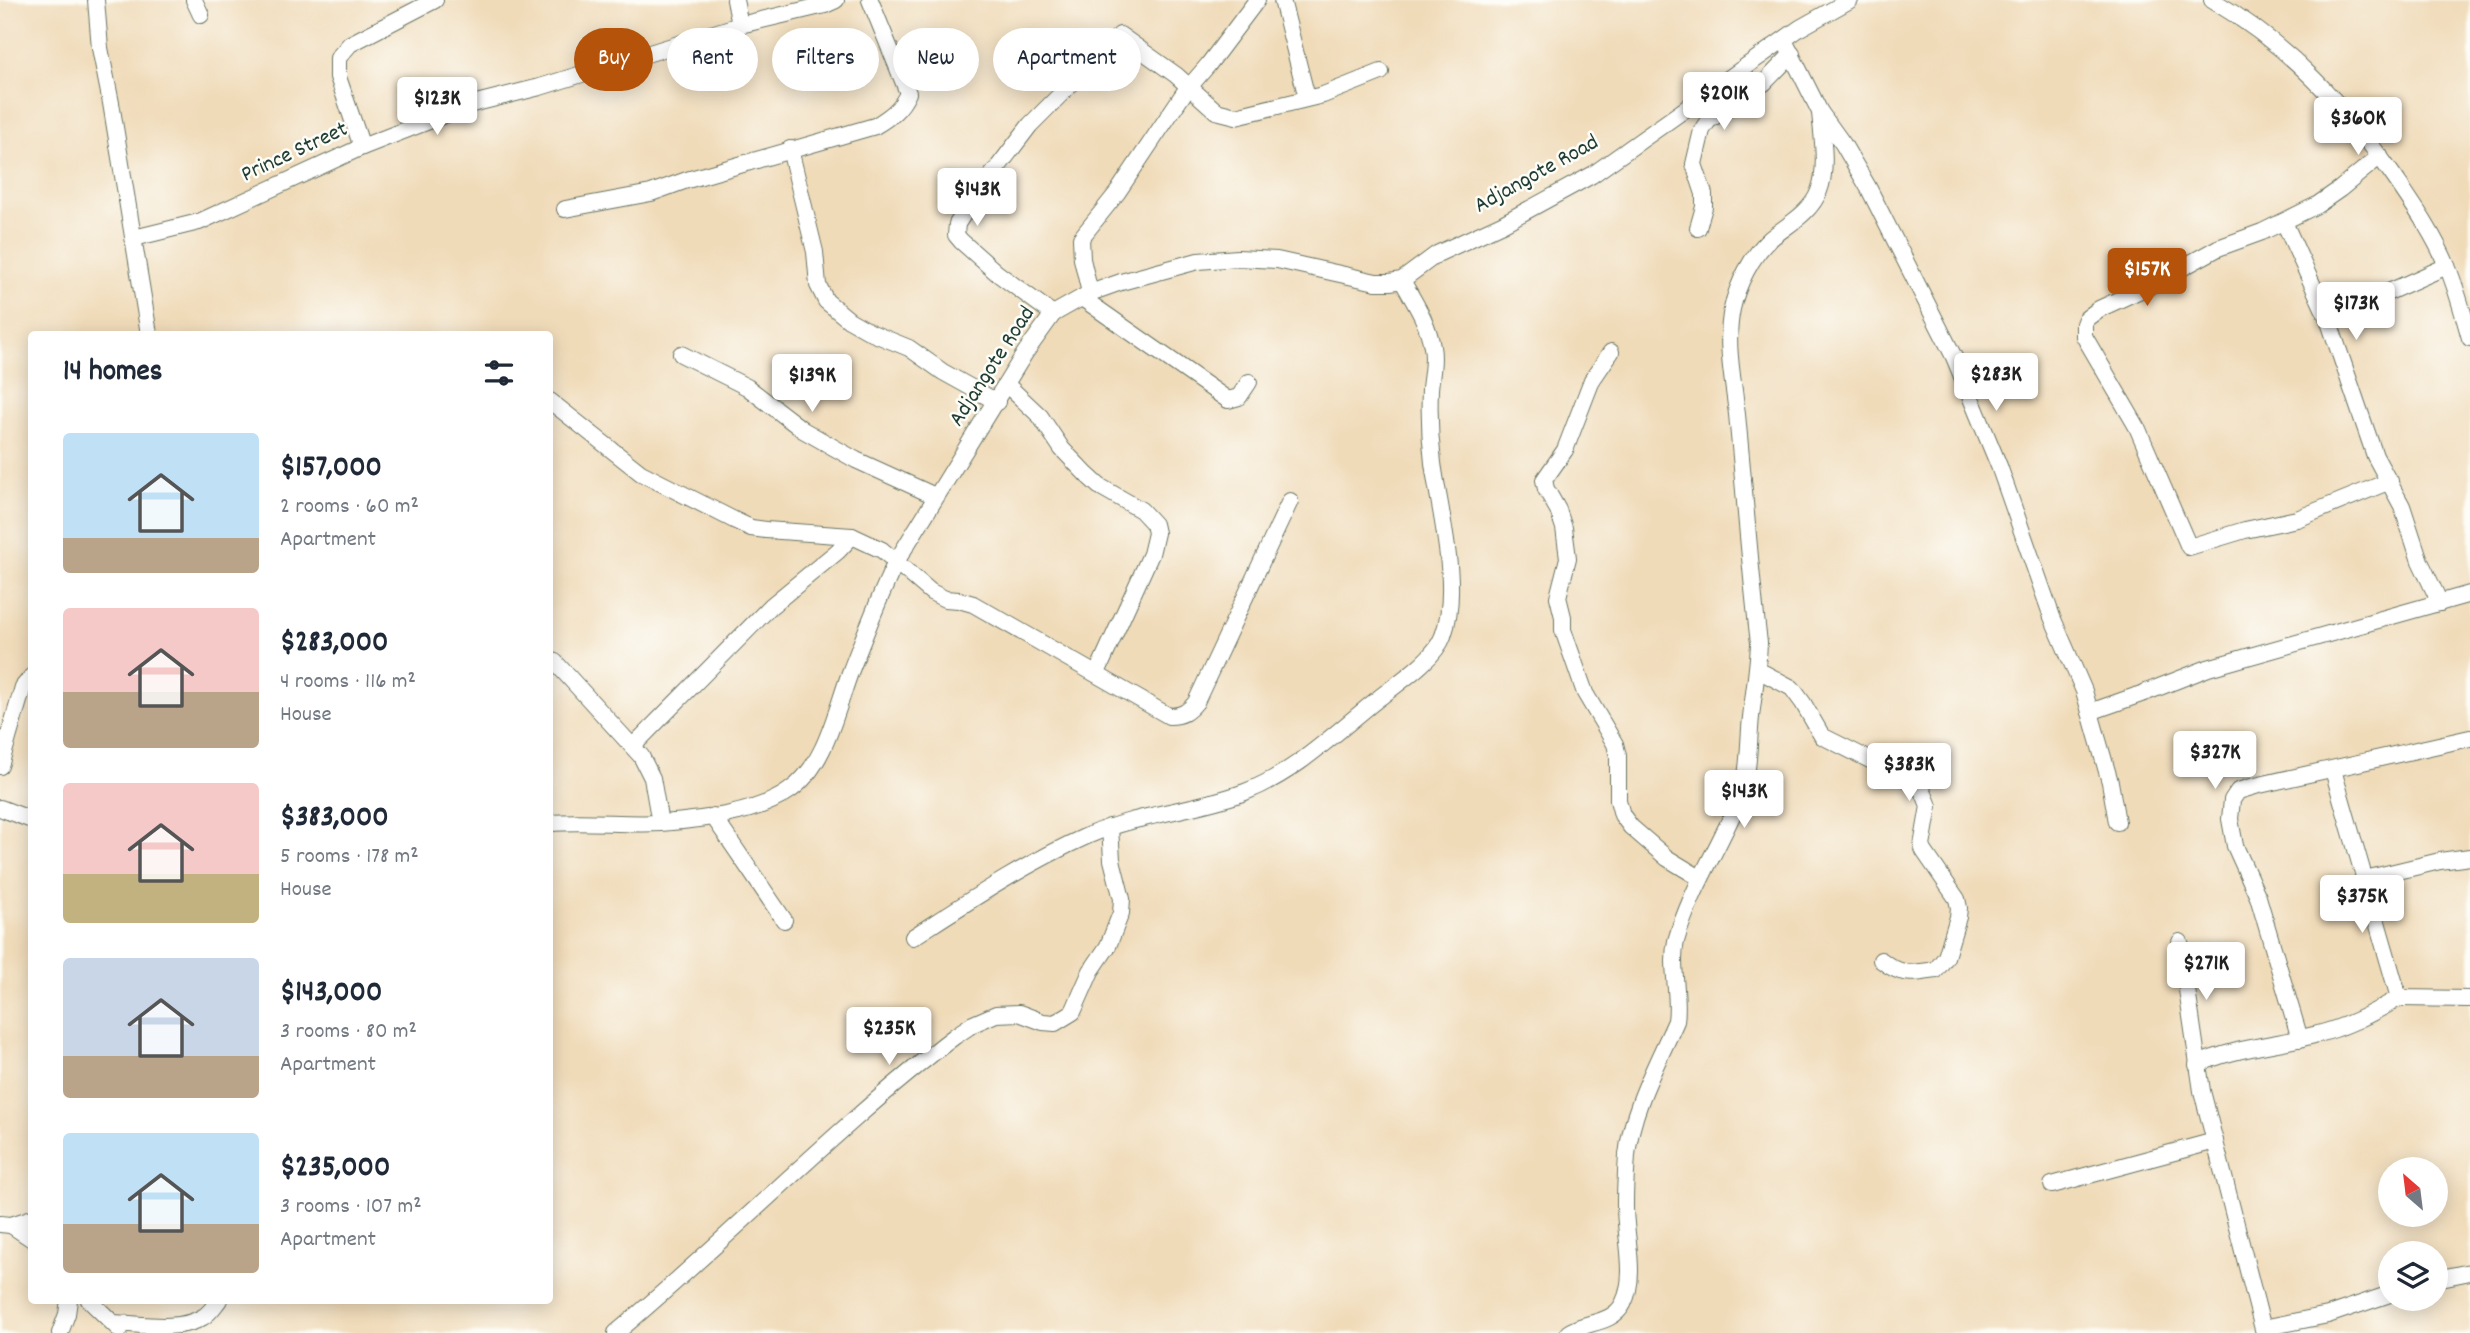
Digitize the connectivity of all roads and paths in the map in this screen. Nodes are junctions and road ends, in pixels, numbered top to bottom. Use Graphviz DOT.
graph roads {
  1 [pos="96,0"];
  2 [pos="435,0"];
  3 [pos="735,0"];
  4 [pos="836,0"];
  5 [pos="870,0"];
  6 [pos="1282,0"];
  7 [pos="1850,0"];
  8 [pos="2212,0"];
  9 [pos="1257,1"];
  10 [pos="1820,7"];
  11 [pos="740,25"];
  12 [pos="1788,47"];
  13 [pos="1381,72"];
  14 [pos="1184,93"];
  15 [pos="1307,97"];
  16 [pos="1820,112"];
  17 [pos="362,147"];
  18 [pos="790,149"];
  19 [pos="2379,156"];
  20 [pos="565,209"];
  21 [pos="2284,222"];
  22 [pos="1698,228"];
  23 [pos="134,238"];
  24 [pos="2447,266"];
  25 [pos="1402,280"];
  26 [pos="1086,295"];
  27 [pos="1053,314"];
  28 [pos="2328,319"];
  29 [pos="149,331"];
  30 [pos="2470,338"];
  31 [pos="1611,352"];
  32 [pos="681,354"];
  33 [pos="1248,382"];
  34 [pos="1007,385"];
  35 [pos="996,402"];
  36 [pos="553,403"];
  37 [pos="2390,481"];
  38 [pos="936,496"];
  39 [pos="1290,501"];
  40 [pos="852,536"];
  41 [pos="896,562"];
  42 [pos="2470,594"];
  43 [pos="2440,603"];
  44 [pos="553,661"];
  45 [pos="1758,670"];
  46 [pos="1097,673"];
  47 [pos="28,681"];
  48 [pos="2090,712"];
  49 [pos="2470,738"];
  50 [pos="633,746"];
  51 [pos="0,766"];
  52 [pos="2333,770"];
  53 [pos="0,808"];
  54 [pos="713,816"];
  55 [pos="28,818"];
  56 [pos="2117,822"];
  57 [pos="553,823"];
  58 [pos="660,823"];
  59 [pos="1110,827"];
  60 [pos="2470,857"];
  61 [pos="1700,878"];
  62 [pos="2365,879"];
  63 [pos="784,920"];
  64 [pos="913,937"];
  65 [pos="2180,943"];
  66 [pos="1881,960"];
  67 [pos="2399,998"];
  68 [pos="2470,999"];
  69 [pos="2300,1039"];
  70 [pos="2197,1065"];
  71 [pos="2214,1141"];
  72 [pos="2052,1185"];
  73 [pos="28,1219"];
  74 [pos="6,1224"];
  75 [pos="28,1237"];
  76 [pos="2470,1272"];
  77 [pos="2448,1277"];
  78 [pos="2378,1298"];
  79 [pos="68,1304"];
  80 [pos="93,1304"];
  81 [pos="216,1304"];
  82 [pos="1602,1320"];
  83 [pos="118,1328"];
  84 [pos="2263,1331"];
  85 [pos="60,1333"];
  86 [pos="616,1333"];
  87 [pos="1568,1333"];
  88 [pos="1615,1333"];
  1 -- 23 [label="street"];
  2 -- 17 [label="street"];
  3 -- 11 [label="street"];
  4 -- 11 [label="street, Prince Street"];
  5 -- 18 [label="street"];
  6 -- 15 [label="street"];
  7 -- 10 [label="street, Adjangote Road"];
  8 -- 19 [label="street"];
  9 -- 14 [label="street"];
  10 -- 12 [label="street, Adjangote Road"];
  11 -- 17 [label="street, Prince Street"];
  12 -- 16 [label="street"];
  12 -- 22 [label="street"];
  12 -- 25 [label="street, Adjangote Road"];
  13 -- 15 [label="street"];
  14 -- 15 [label="street"];
  14 -- 26 [label="street"];
  14 -- 27 [label="street"];
  16 -- 45 [label="street"];
  16 -- 48 [label="street"];
  17 -- 23 [label="street, Prince Street"];
  18 -- 20 [label="street"];
  18 -- 35 [label="street"];
  19 -- 21 [label="street"];
  19 -- 24 [label="street"];
  21 -- 28 [label="street"];
  21 -- 37 [label="street"];
  23 -- 29 [label="street"];
  24 -- 28 [label="street"];
  24 -- 30 [label="street"];
  25 -- 26 [label="street, Adjangote Road"];
  25 -- 59 [label="street"];
  26 -- 27 [label="street, Adjangote Road"];
  26 -- 33 [label="street"];
  27 -- 34 [label="street, Adjangote Road"];
  28 -- 37 [label="street"];
  31 -- 61 [label="street"];
  32 -- 38 [label="street"];
  34 -- 35 [label="street, Adjangote Road"];
  34 -- 46 [label="street"];
  35 -- 38 [label="street, Adjangote Road"];
  36 -- 40 [label="street"];
  37 -- 43 [label="street"];
  38 -- 41 [label="street, Adjangote Road"];
  39 -- 46 [label="street"];
  40 -- 41 [label="street"];
  40 -- 50 [label="street"];
  41 -- 46 [label="street"];
  41 -- 54 [label="street, Adjangote Road"];
  42 -- 43 [label="street"];
  43 -- 48 [label="street"];
  44 -- 50 [label="street"];
  45 -- 61 [label="street"];
  45 -- 66 [label="street"];
  47 -- 51 [label="street"];
  48 -- 56 [label="street"];
  49 -- 52 [label="street"];
  50 -- 58 [label="street"];
  52 -- 62 [label="street"];
  52 -- 69 [label="street"];
  53 -- 55 [label="street"];
  54 -- 58 [label="street, Adjangote Road"];
  54 -- 63 [label="street"];
  57 -- 58 [label="street, Adjangote Road"];
  59 -- 64 [label="street"];
  59 -- 86 [label="street"];
  60 -- 62 [label="street"];
  61 -- 82 [label="street"];
  62 -- 67 [label="street"];
  65 -- 70 [label="street"];
  67 -- 68 [label="street"];
  67 -- 69 [label="street"];
  69 -- 70 [label="street"];
  70 -- 71 [label="street"];
  71 -- 72 [label="street"];
  71 -- 84 [label="street"];
  73 -- 74 [label="street"];
  74 -- 75 [label="street"];
  76 -- 77 [label="street"];
  78 -- 84 [label="street"];
  79 -- 85 [label="street"];
  80 -- 83 [label="street"];
  81 -- 83 [label="street"];
  82 -- 87 [label="street"];
  82 -- 88 [label="street"];
}
